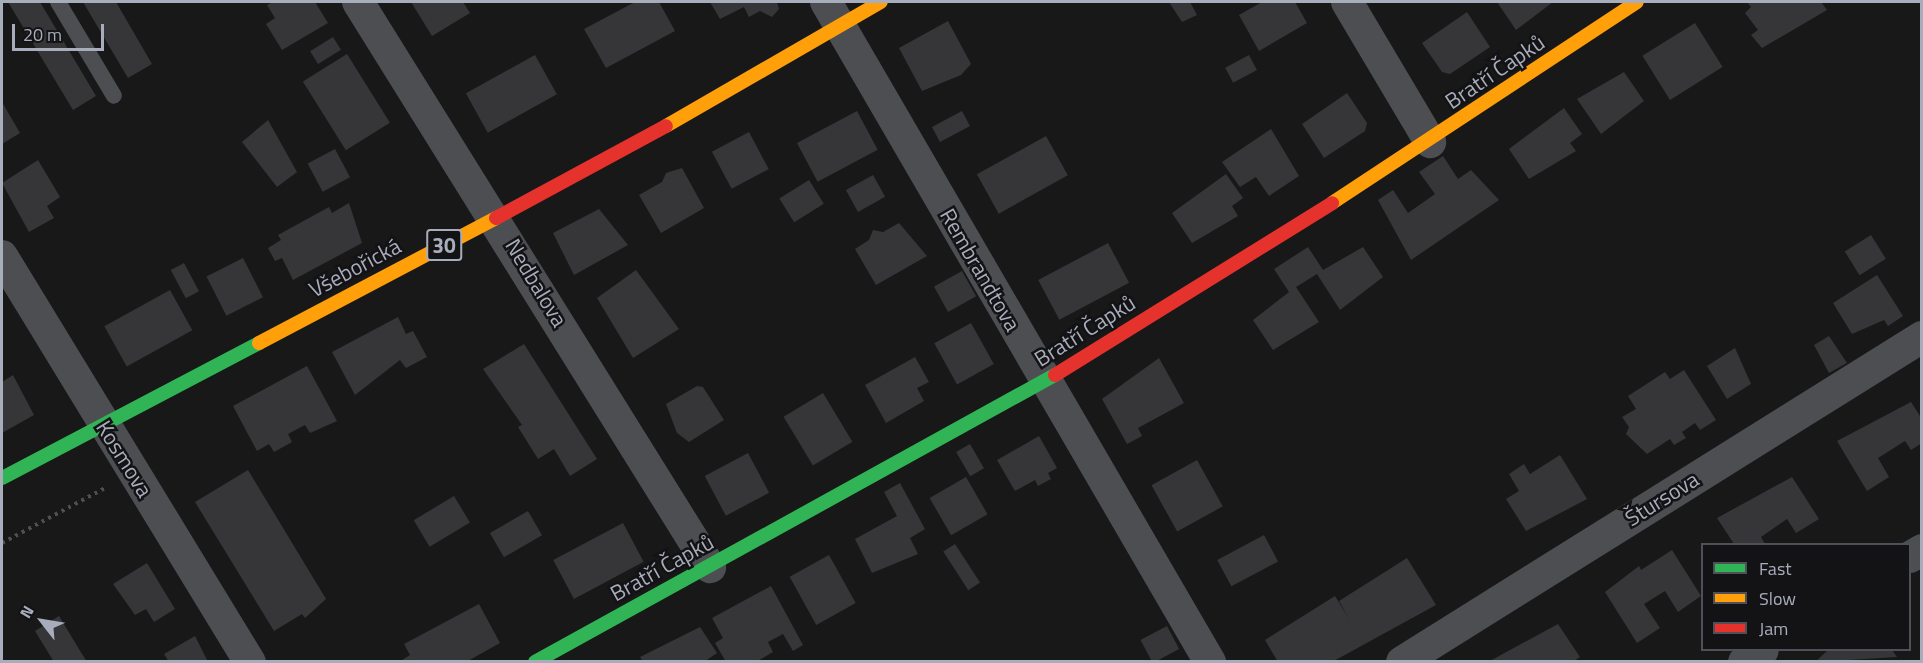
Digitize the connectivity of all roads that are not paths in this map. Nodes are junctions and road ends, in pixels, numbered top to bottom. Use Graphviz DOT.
graph roads {
  1 [pos="58,2"];
  2 [pos="358,2"];
  3 [pos="881,2"];
  4 [pos="1347,2"];
  5 [pos="1637,2"];
  6 [pos="832,13"];
  7 [pos="114,96"];
  8 [pos="1430,142"];
  9 [pos="496,218"];
  10 [pos="2,256"];
  11 [pos="1922,337"];
  12 [pos="1045,381"];
  13 [pos="102,424"];
  14 [pos="2,478"];
  15 [pos="710,567"];
  16 [pos="1761,651"];
  17 [pos="250,662"];
  18 [pos="535,662"];
  19 [pos="1210,662"];
  20 [pos="1402,662"];
  21 [pos="1744,662"];
  1 -- 7 [label="lane"];
  2 -- 9 [label="street, Nedbalova"];
  3 -- 6 [label="street, Všebořická / 30"];
  4 -- 8 [label="street"];
  5 -- 8 [label="street, Bratří Čapků"];
  6 -- 9 [label="street, Všebořická / 30"];
  6 -- 12 [label="street, Rembrandtova"];
  8 -- 12 [label="street, Bratří Čapků"];
  9 -- 13 [label="street, Všebořická / 30"];
  9 -- 15 [label="street, Nedbalova"];
  10 -- 13 [label="street, Kosmova"];
  11 -- 20 [label="street, Štursova"];
  12 -- 15 [label="street, Bratří Čapků"];
  12 -- 19 [label="street, Rembrandtova"];
  13 -- 14 [label="street, Všebořická / 30"];
  13 -- 17 [label="street, Kosmova"];
  15 -- 18 [label="street, Bratří Čapků"];
  16 -- 21 [label="street"];
}
